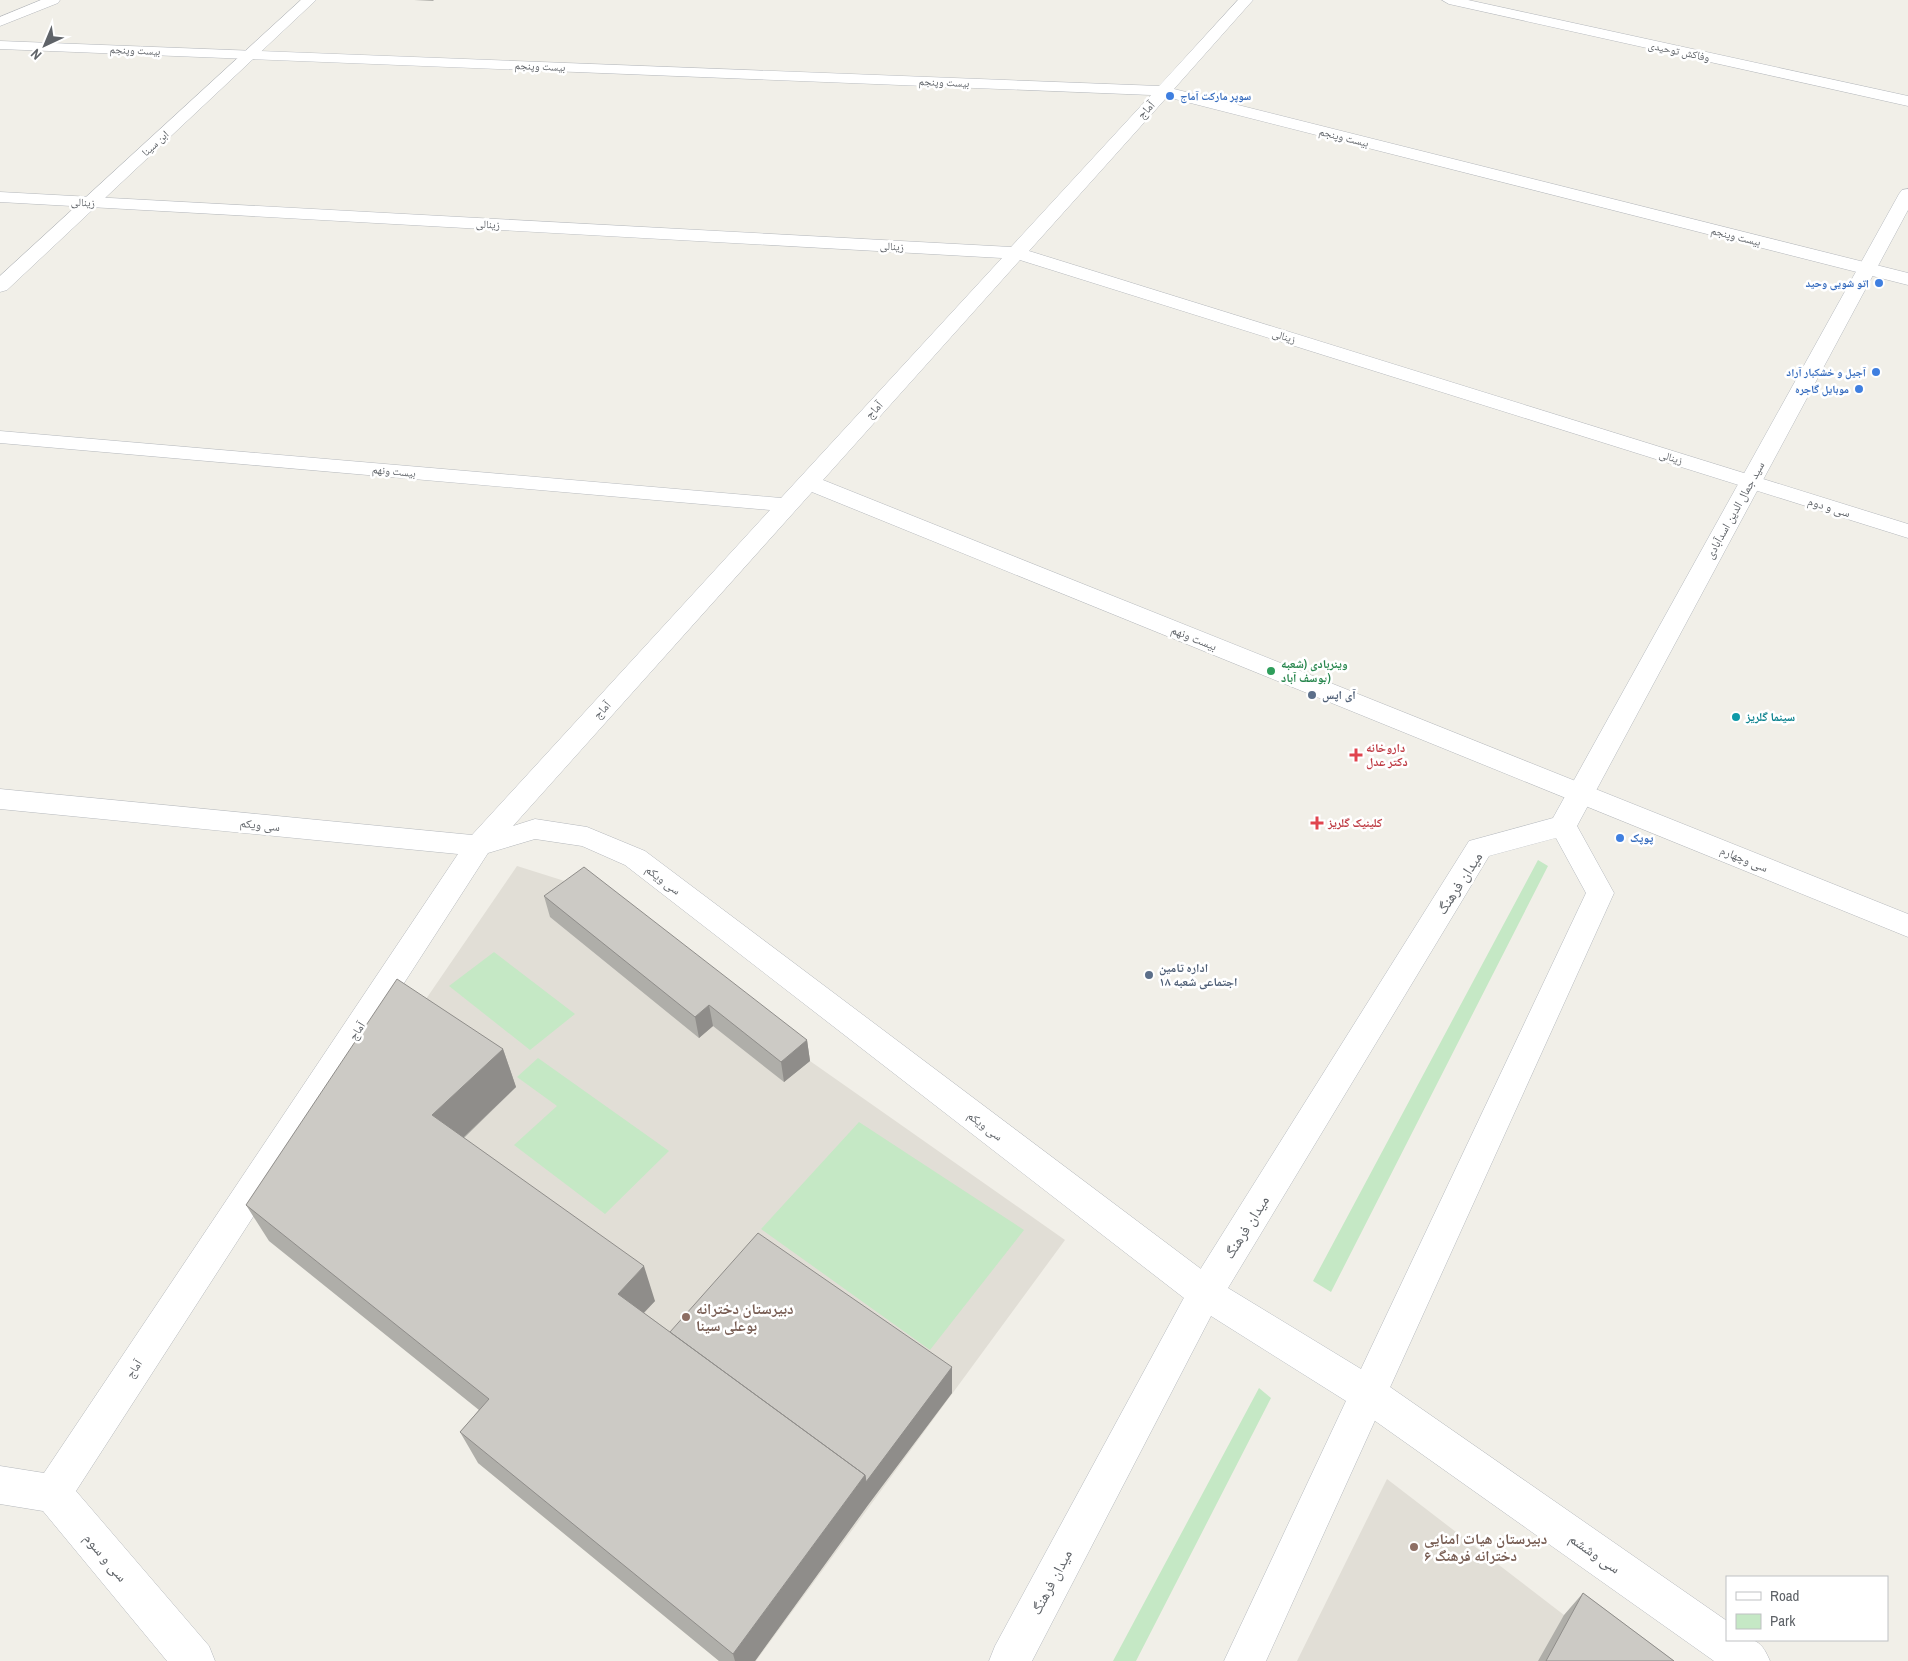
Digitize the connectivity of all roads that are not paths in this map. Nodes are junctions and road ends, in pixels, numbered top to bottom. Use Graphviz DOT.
graph roads {
  1 [pos="53,0"];
  2 [pos="309,0"];
  3 [pos="1246,0"];
  4 [pos="1449,0"];
  5 [pos="1513,0"];
  6 [pos="1491,9"];
  7 [pos="0,22"];
  8 [pos="0,44"];
  9 [pos="250,55"];
  10 [pos="1163,91"];
  11 [pos="1908,101"];
  12 [pos="1908,194"];
  13 [pos="0,197"];
  14 [pos="91,202"];
  15 [pos="1017,253"];
  16 [pos="1867,269"];
  17 [pos="1908,279"];
  18 [pos="0,286"];
  19 [pos="0,437"];
  20 [pos="808,482"];
  21 [pos="1751,482"];
  22 [pos="788,505"];
  23 [pos="1908,531"];
  24 [pos="1580,793"];
  25 [pos="0,799"];
  26 [pos="1563,826"];
  27 [pos="478,846"];
  28 [pos="1908,926"];
  29 [pos="1205,1293"];
  30 [pos="1367,1392"];
  31 [pos="0,1485"];
  32 [pos="52,1493"];
  33 [pos="194,1661"];
  34 [pos="1010,1661"];
  35 [pos="1245,1661"];
  36 [pos="1749,1661"];
  1 -- 7 [label="street"];
  2 -- 9 [label="street, ابن سینا"];
  3 -- 10 [label="street, آماج"];
  4 -- 6 [label="street, وفاکش توحیدی"];
  5 -- 6 [label="street"];
  6 -- 11 [label="street, وفاکش توحیدی"];
  8 -- 9 [label="street, بیست وپنجم"];
  9 -- 10 [label="street, بیست وپنجم"];
  9 -- 14 [label="street, ابن سینا"];
  10 -- 15 [label="street, آماج"];
  10 -- 16 [label="street, بیست وپنجم"];
  12 -- 16 [label="street, سید جمال الدین اسدآبادی"];
  13 -- 14 [label="street, زینالی"];
  14 -- 15 [label="street, زینالی"];
  14 -- 18 [label="street, ابن سینا"];
  15 -- 20 [label="street, آماج"];
  15 -- 21 [label="street, زینالی"];
  16 -- 17 [label="street, بیست وپنجم"];
  16 -- 21 [label="street, سید جمال الدین اسدآبادی"];
  19 -- 22 [label="street, بیست ونهم"];
  20 -- 22 [label="street, آماج"];
  20 -- 24 [label="street, بیست ونهم"];
  21 -- 23 [label="street, سی و دوم"];
  21 -- 24 [label="street, سید جمال الدین اسدآبادی"];
  22 -- 27 [label="street, آماج"];
  24 -- 26 [label="street, سید جمال الدین اسدآبادی"];
  24 -- 28 [label="street, سی وچهارم"];
  25 -- 27 [label="street, سی ویکم"];
  26 -- 29 [label="street, میدان فرهنگ"];
  26 -- 30 [label="street"];
  27 -- 29 [label="street, سی ویکم"];
  27 -- 32 [label="street, آماج"];
  29 -- 30 [label="street, سی ویکم"];
  29 -- 34 [label="street, میدان فرهنگ"];
  30 -- 35 [label="street"];
  30 -- 36 [label="street, سی وششم"];
  31 -- 32 [label="street"];
  32 -- 33 [label="street, سی و سوم"];
}
